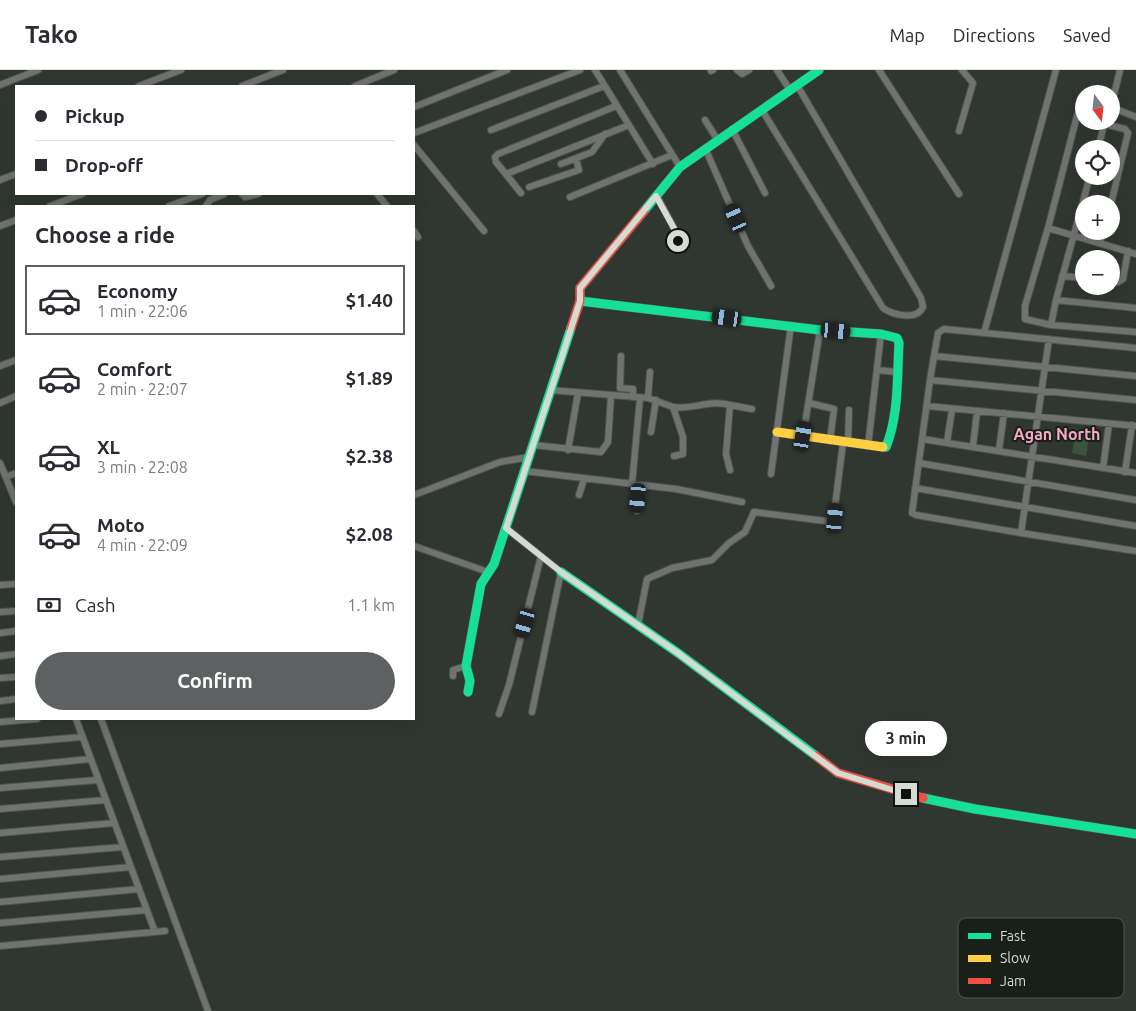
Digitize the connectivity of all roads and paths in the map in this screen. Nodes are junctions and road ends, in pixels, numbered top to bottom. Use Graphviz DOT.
graph roads {
  1 [pos="38,70"];
  2 [pos="181,70"];
  3 [pos="282,70"];
  4 [pos="394,70"];
  5 [pos="507,70"];
  6 [pos="580,70"];
  7 [pos="595,70"];
  8 [pos="620,70"];
  9 [pos="737,70"];
  10 [pos="749,70"];
  11 [pos="777,70"];
  12 [pos="819,70"];
  13 [pos="879,70"];
  14 [pos="962,70"];
  15 [pos="1056,70"];
  16 [pos="1120,70"];
  17 [pos="0,85"];
  18 [pos="142,85"];
  19 [pos="244,85"];
  20 [pos="359,85"];
  21 [pos="1116,85"];
  22 [pos="604,86"];
  23 [pos="793,88"];
  24 [pos="616,106"];
  25 [pos="415,107"];
  26 [pos="762,110"];
  27 [pos="1120,111"];
  28 [pos="1136,117"];
  29 [pos="705,120"];
  30 [pos="1075,124"];
  31 [pos="629,125"];
  32 [pos="1120,127"];
  33 [pos="732,129"];
  34 [pos="491,130"];
  35 [pos="959,131"];
  36 [pos="415,133"];
  37 [pos="605,134"];
  38 [pos="717,139"];
  39 [pos="415,146"];
  40 [pos="705,148"];
  41 [pos="672,155"];
  42 [pos="576,159"];
  43 [pos="561,164"];
  44 [pos="654,164"];
  45 [pos="680,167"];
  46 [pos="15,174"];
  47 [pos="506,174"];
  48 [pos="0,180"];
  49 [pos="529,187"];
  50 [pos="521,192"];
  51 [pos="765,193"];
  52 [pos="959,194"];
  53 [pos="79,195"];
  54 [pos="199,195"];
  55 [pos="222,195"];
  56 [pos="378,195"];
  57 [pos="1113,195"];
  58 [pos="656,196"];
  59 [pos="570,198"];
  60 [pos="53,205"];
  61 [pos="172,205"];
  62 [pos="207,205"];
  63 [pos="386,205"];
  64 [pos="15,220"];
  65 [pos="0,226"];
  66 [pos="1048,228"];
  67 [pos="484,231"];
  68 [pos="415,232"];
  69 [pos="1075,235"];
  70 [pos="418,237"];
  71 [pos="1093,240"];
  72 [pos="1100,242"];
  73 [pos="676,248"];
  74 [pos="1128,251"];
  75 [pos="1136,254"];
  76 [pos="1062,276"];
  77 [pos="1075,277"];
  78 [pos="1120,281"];
  79 [pos="771,286"];
  80 [pos="1056,300"];
  81 [pos="580,301"];
  82 [pos="1136,308"];
  83 [pos="791,325"];
  84 [pos="1051,325"];
  85 [pos="820,330"];
  86 [pos="1136,332"];
  87 [pos="984,333"];
  88 [pos="881,334"];
  89 [pos="1049,339"];
  90 [pos="1136,348"];
  91 [pos="621,356"];
  92 [pos="934,356"];
  93 [pos="15,360"];
  94 [pos="0,366"];
  95 [pos="1046,366"];
  96 [pos="877,370"];
  97 [pos="650,372"];
  98 [pos="896,372"];
  99 [pos="1136,376"];
  100 [pos="930,380"];
  101 [pos="550,390"];
  102 [pos="1042,392"];
  103 [pos="578,393"];
  104 [pos="611,395"];
  105 [pos="15,396"];
  106 [pos="636,397"];
  107 [pos="648,398"];
  108 [pos="656,400"];
  109 [pos="1136,400"];
  110 [pos="0,402"];
  111 [pos="809,403"];
  112 [pos="730,406"];
  113 [pos="927,406"];
  114 [pos="673,407"];
  115 [pos="752,409"];
  116 [pos="849,410"];
  117 [pos="952,410"];
  118 [pos="977,412"];
  119 [pos="1004,414"];
  120 [pos="1038,418"];
  121 [pos="1109,424"];
  122 [pos="1134,426"];
  123 [pos="651,432"];
  124 [pos="777,432"];
  125 [pos="803,436"];
  126 [pos="922,439"];
  127 [pos="830,441"];
  128 [pos="947,442"];
  129 [pos="846,443"];
  130 [pos="533,445"];
  131 [pos="868,446"];
  132 [pos="973,446"];
  133 [pos="568,450"];
  134 [pos="999,450"];
  135 [pos="674,456"];
  136 [pos="1031,456"];
  137 [pos="529,457"];
  138 [pos="0,463"];
  139 [pos="919,463"];
  140 [pos="1102,468"];
  141 [pos="730,470"];
  142 [pos="524,471"];
  143 [pos="1125,472"];
  144 [pos="15,473"];
  145 [pos="1136,473"];
  146 [pos="771,474"];
  147 [pos="6,477"];
  148 [pos="584,479"];
  149 [pos="1028,482"];
  150 [pos="632,484"];
  151 [pos="639,485"];
  152 [pos="915,488"];
  153 [pos="579,494"];
  154 [pos="415,495"];
  155 [pos="15,500"];
  156 [pos="1136,500"];
  157 [pos="742,502"];
  158 [pos="1025,509"];
  159 [pos="637,511"];
  160 [pos="1136,526"];
  161 [pos="506,528"];
  162 [pos="1021,532"];
  163 [pos="415,546"];
  164 [pos="1136,552"];
  165 [pos="541,556"];
  166 [pos="488,572"];
  167 [pos="561,572"];
  168 [pos="15,584"];
  169 [pos="0,585"];
  170 [pos="15,610"];
  171 [pos="0,612"];
  172 [pos="638,625"];
  173 [pos="15,631"];
  174 [pos="0,633"];
  175 [pos="15,654"];
  176 [pos="0,656"];
  177 [pos="466,666"];
  178 [pos="15,676"];
  179 [pos="453,676"];
  180 [pos="0,678"];
  181 [pos="468,692"];
  182 [pos="15,699"];
  183 [pos="0,701"];
  184 [pos="532,712"];
  185 [pos="499,714"];
  186 [pos="25,720"];
  187 [pos="76,720"];
  188 [pos="101,720"];
  189 [pos="0,722"];
  190 [pos="82,736"];
  191 [pos="0,744"];
  192 [pos="90,759"];
  193 [pos="0,768"];
  194 [pos="97,780"];
  195 [pos="0,788"];
  196 [pos="105,800"];
  197 [pos="0,809"];
  198 [pos="114,823"];
  199 [pos="0,833"];
  200 [pos="1136,834"];
  201 [pos="123,847"];
  202 [pos="0,857"];
  203 [pos="131,867"];
  204 [pos="0,879"];
  205 [pos="139,889"];
  206 [pos="0,902"];
  207 [pos="147,910"];
  208 [pos="0,923"];
  209 [pos="165,931"];
  210 [pos="156,932"];
  211 [pos="0,946"];
  212 [pos="208,1011"];
  1 -- 17 [label="street"];
  2 -- 18 [label="street"];
  3 -- 19 [label="street"];
  4 -- 20 [label="street"];
  5 -- 25 [label="street"];
  6 -- 36 [label="street"];
  7 -- 22 [label="street"];
  8 -- 41 [label="street"];
  9 -- 10 [label="street"];
  11 -- 23 [label="street"];
  12 -- 23 [label="street"];
  13 -- 52 [label="street"];
  14 -- 35 [label="street"];
  15 -- 87 [label="street"];
  16 -- 21 [label="street"];
  22 -- 24 [label="street"];
  22 -- 34 [label="street"];
  23 -- 26 [label="street"];
  23 -- 26 [label="street"];
  24 -- 31 [label="street"];
  24 -- 47 [label="street"];
  26 -- 33 [label="street"];
  27 -- 28 [label="street"];
  29 -- 38 [label="street"];
  30 -- 66 [label="street"];
  31 -- 37 [label="street"];
  31 -- 44 [label="street"];
  32 -- 57 [label="street"];
  33 -- 38 [label="street"];
  33 -- 51 [label="street"];
  37 -- 42 [label="street"];
  37 -- 47 [label="street"];
  38 -- 40 [label="street"];
  39 -- 67 [label="street"];
  40 -- 45 [label="street"];
  40 -- 79 [label="street"];
  41 -- 44 [label="street"];
  41 -- 45 [label="street"];
  42 -- 43 [label="street"];
  42 -- 49 [label="street"];
  44 -- 59 [label="street"];
  45 -- 58 [label="street"];
  46 -- 48 [label="street"];
  47 -- 50 [label="street"];
  53 -- 60 [label="street"];
  54 -- 61 [label="street"];
  55 -- 62 [label="street"];
  56 -- 63 [label="street"];
  58 -- 73 [label="street"];
  58 -- 81 [label="street"];
  64 -- 65 [label="street"];
  66 -- 69 [label="street"];
  66 -- 84 [label="street"];
  68 -- 70 [label="street"];
  69 -- 76 [label="street"];
  71 -- 72 [label="street"];
  72 -- 74 [label="street"];
  74 -- 75 [label="street"];
  74 -- 78 [label="street"];
  76 -- 77 [label="street"];
  76 -- 80 [label="street"];
  80 -- 82 [label="street"];
  80 -- 84 [label="street"];
  81 -- 83 [label="street"];
  81 -- 101 [label="street"];
  83 -- 85 [label="street"];
  83 -- 124 [label="street"];
  84 -- 86 [label="street"];
  85 -- 88 [label="street"];
  85 -- 111 [label="street"];
  87 -- 89 [label="street"];
  87 -- 92 [label="street"];
  88 -- 96 [label="street"];
  88 -- 98 [label="street"];
  89 -- 90 [label="street"];
  89 -- 95 [label="street"];
  91 -- 106 [label="street"];
  92 -- 95 [label="street"];
  92 -- 100 [label="street"];
  93 -- 94 [label="street"];
  95 -- 99 [label="street"];
  95 -- 102 [label="street"];
  96 -- 98 [label="street"];
  96 -- 131 [label="street"];
  97 -- 107 [label="street"];
  98 -- 131 [label="street"];
  100 -- 102 [label="street"];
  100 -- 113 [label="street"];
  101 -- 103 [label="street"];
  101 -- 130 [label="street"];
  102 -- 109 [label="street"];
  102 -- 120 [label="street"];
  103 -- 104 [label="street"];
  103 -- 133 [label="street"];
  104 -- 106 [label="street"];
  104 -- 133 [label="street"];
  105 -- 110 [label="street"];
  106 -- 107 [label="street"];
  106 -- 150 [label="street"];
  107 -- 108 [label="street"];
  108 -- 114 [label="street"];
  108 -- 123 [label="street"];
  111 -- 125 [label="street"];
  111 -- 127 [label="street"];
  112 -- 114 [label="street"];
  112 -- 115 [label="street"];
  112 -- 141 [label="street"];
  113 -- 117 [label="street"];
  113 -- 126 [label="street"];
  114 -- 135 [label="street"];
  116 -- 129 [label="street"];
  117 -- 118 [label="street"];
  117 -- 128 [label="street"];
  118 -- 119 [label="street"];
  118 -- 132 [label="street"];
  119 -- 120 [label="street"];
  119 -- 134 [label="street"];
  120 -- 121 [label="street"];
  120 -- 136 [label="street"];
  121 -- 122 [label="street"];
  121 -- 140 [label="street"];
  122 -- 143 [label="street"];
  124 -- 125 [label="street"];
  124 -- 146 [label="street"];
  125 -- 127 [label="street"];
  126 -- 128 [label="street"];
  126 -- 139 [label="street"];
  127 -- 129 [label="street"];
  128 -- 132 [label="street"];
  129 -- 131 [label="street"];
  129 -- 172 [label="street"];
  130 -- 133 [label="street"];
  130 -- 137 [label="street"];
  132 -- 134 [label="street"];
  134 -- 136 [label="street"];
  136 -- 140 [label="street"];
  136 -- 149 [label="street"];
  137 -- 142 [label="street"];
  137 -- 154 [label="street"];
  138 -- 147 [label="street"];
  139 -- 149 [label="street"];
  139 -- 152 [label="street"];
  140 -- 143 [label="street"];
  142 -- 148 [label="street"];
  142 -- 161 [label="street"];
  143 -- 145 [label="street"];
  144 -- 147 [label="street"];
  147 -- 155 [label="street"];
  148 -- 150 [label="street"];
  148 -- 153 [label="street"];
  149 -- 156 [label="street"];
  149 -- 158 [label="street"];
  150 -- 151 [label="street"];
  151 -- 157 [label="street"];
  151 -- 159 [label="street"];
  152 -- 158 [label="street"];
  152 -- 162 [label="street"];
  158 -- 160 [label="street"];
  158 -- 162 [label="street"];
  161 -- 165 [label="street"];
  161 -- 166 [label="street"];
  162 -- 164 [label="street"];
  163 -- 166 [label="street"];
  165 -- 167 [label="street"];
  165 -- 185 [label="street"];
  166 -- 177 [label="street"];
  167 -- 172 [label="street"];
  167 -- 184 [label="street"];
  168 -- 169 [label="street"];
  170 -- 171 [label="street"];
  172 -- 200 [label="street"];
  173 -- 174 [label="street"];
  175 -- 176 [label="street"];
  177 -- 179 [label="street"];
  177 -- 181 [label="street"];
  178 -- 180 [label="street"];
  182 -- 183 [label="street"];
  186 -- 189 [label="street"];
  187 -- 190 [label="street"];
  188 -- 212 [label="street"];
  190 -- 191 [label="street"];
  190 -- 192 [label="street"];
  192 -- 193 [label="street"];
  192 -- 194 [label="street"];
  194 -- 195 [label="street"];
  194 -- 196 [label="street"];
  196 -- 197 [label="street"];
  196 -- 198 [label="street"];
  198 -- 199 [label="street"];
  198 -- 201 [label="street"];
  201 -- 202 [label="street"];
  201 -- 203 [label="street"];
  203 -- 204 [label="street"];
  203 -- 205 [label="street"];
  205 -- 206 [label="street"];
  205 -- 207 [label="street"];
  207 -- 208 [label="street"];
  207 -- 210 [label="street"];
  209 -- 210 [label="street"];
  210 -- 211 [label="street"];
}
